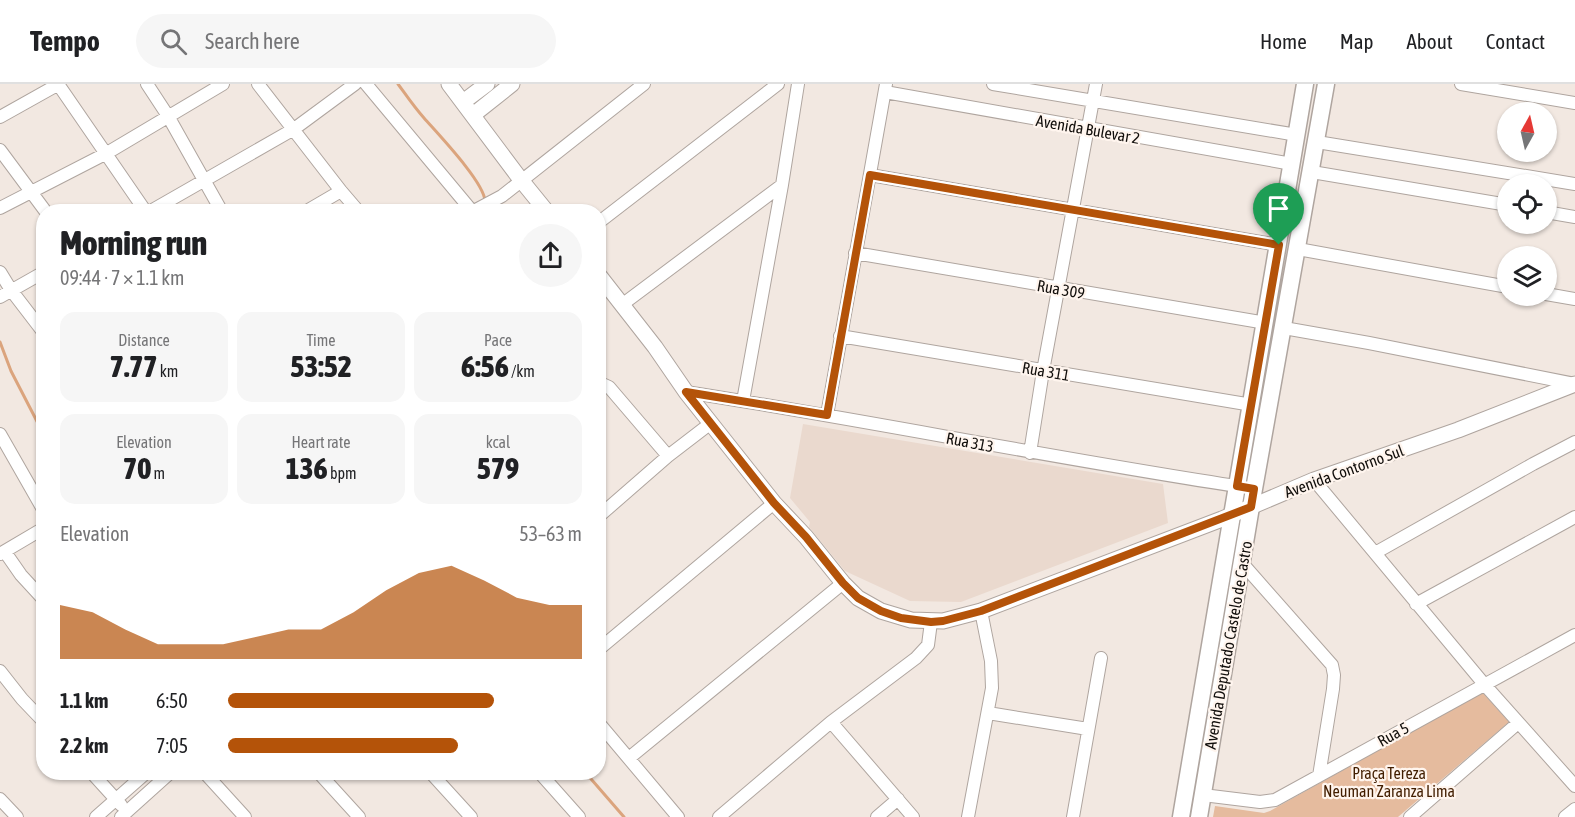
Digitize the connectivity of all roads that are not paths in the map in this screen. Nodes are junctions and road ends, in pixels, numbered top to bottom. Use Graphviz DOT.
graph roads {
  1 [pos="58,84"];
  2 [pos="147,84"];
  3 [pos="223,84"];
  4 [pos="258,84"];
  5 [pos="355,84"];
  6 [pos="366,84"];
  7 [pos="449,84"];
  8 [pos="487,84"];
  9 [pos="512,84"];
  10 [pos="644,84"];
  11 [pos="778,84"];
  12 [pos="798,84"];
  13 [pos="993,84"];
  14 [pos="1096,84"];
  15 [pos="1305,84"];
  16 [pos="1326,84"];
  17 [pos="1461,84"];
  18 [pos="885,88"];
  19 [pos="1093,101"];
  20 [pos="1575,104"];
  21 [pos="468,109"];
  22 [pos="168,116"];
  23 [pos="0,117"];
  24 [pos="294,129"];
  25 [pos="1088,129"];
  26 [pos="1297,135"];
  27 [pos="1317,142"];
  28 [pos="0,150"];
  29 [pos="107,153"];
  30 [pos="1292,164"];
  31 [pos="1312,172"];
  32 [pos="870,175"];
  33 [pos="205,179"];
  34 [pos="521,180"];
  35 [pos="1575,184"];
  36 [pos="782,185"];
  37 [pos="341,191"];
  38 [pos="31,192"];
  39 [pos="1497,203"];
  40 [pos="40,204"];
  41 [pos="142,204"];
  42 [pos="161,204"];
  43 [pos="218,204"];
  44 [pos="319,204"];
  45 [pos="352,204"];
  46 [pos="466,204"];
  47 [pos="486,204"];
  48 [pos="540,204"];
  49 [pos="0,208"];
  50 [pos="1072,210"];
  51 [pos="1557,214"];
  52 [pos="606,217"];
  53 [pos="1575,217"];
  54 [pos="1279,245"];
  55 [pos="1298,249"];
  56 [pos="855,253"];
  57 [pos="0,272"];
  58 [pos="36,276"];
  59 [pos="606,284"];
  60 [pos="1497,285"];
  61 [pos="1059,289"];
  62 [pos="11,290"];
  63 [pos="1557,296"];
  64 [pos="0,297"];
  65 [pos="1575,299"];
  66 [pos="623,304"];
  67 [pos="36,323"];
  68 [pos="1266,323"];
  69 [pos="1284,328"];
  70 [pos="840,336"];
  71 [pos="1043,371"];
  72 [pos="1575,384"];
  73 [pos="606,385"];
  74 [pos="686,392"];
  75 [pos="744,401"];
  76 [pos="1252,405"];
  77 [pos="827,415"];
  78 [pos="711,423"];
  79 [pos="0,434"];
  80 [pos="1575,442"];
  81 [pos="1030,453"];
  82 [pos="668,456"];
  83 [pos="1314,480"];
  84 [pos="1237,486"];
  85 [pos="1254,489"];
  86 [pos="36,497"];
  87 [pos="774,503"];
  88 [pos="1251,507"];
  89 [pos="606,510"];
  90 [pos="1232,515"];
  91 [pos="1575,517"];
  92 [pos="36,533"];
  93 [pos="2,553"];
  94 [pos="1374,554"];
  95 [pos="1242,563"];
  96 [pos="843,583"];
  97 [pos="36,591"];
  98 [pos="1416,604"];
  99 [pos="981,611"];
  100 [pos="931,622"];
  101 [pos="1575,635"];
  102 [pos="606,643"];
  103 [pos="1101,658"];
  104 [pos="0,671"];
  105 [pos="1484,684"];
  106 [pos="36,713"];
  107 [pos="988,713"];
  108 [pos="831,722"];
  109 [pos="1518,723"];
  110 [pos="1088,729"];
  111 [pos="606,731"];
  112 [pos="629,758"];
  113 [pos="1319,776"];
  114 [pos="98,780"];
  115 [pos="138,780"];
  116 [pos="163,780"];
  117 [pos="211,780"];
  118 [pos="325,780"];
  119 [pos="437,780"];
  120 [pos="546,780"];
  121 [pos="1575,786"];
  122 [pos="1203,795"];
  123 [pos="0,799"];
  124 [pos="898,799"];
  125 [pos="116,800"];
  126 [pos="1575,809"];
  127 [pos="127,815"];
  128 [pos="17,817"];
  129 [pos="96,817"];
  130 [pos="245,817"];
  131 [pos="359,817"];
  132 [pos="471,817"];
  133 [pos="579,817"];
  134 [pos="678,817"];
  135 [pos="720,817"];
  136 [pos="877,817"];
  137 [pos="913,817"];
  138 [pos="968,817"];
  139 [pos="1073,817"];
  140 [pos="1181,817"];
  141 [pos="1199,817"];
  142 [pos="1410,817"];
  143 [pos="1565,817"];
  1 -- 23 [label="street"];
  1 -- 29 [label="street"];
  2 -- 22 [label="street"];
  3 -- 22 [label="street"];
  4 -- 24 [label="street"];
  5 -- 24 [label="street"];
  6 -- 46 [label="street"];
  7 -- 21 [label="street"];
  8 -- 21 [label="street"];
  9 -- 21 [label="street"];
  10 -- 34 [label="street"];
  11 -- 52 [label="street"];
  12 -- 36 [label="street"];
  13 -- 19 [label="street, Avenida Bulevar 2"];
  14 -- 19 [label="street"];
  15 -- 26 [label="main road, Avenida Deputado Castelo de Castro"];
  16 -- 27 [label="main road, Avenida Deputado Castelo de Castro"];
  17 -- 20 [label="street"];
  18 -- 25 [label="street, Avenida Bulevar 2"];
  18 -- 32 [label="street"];
  19 -- 25 [label="street"];
  19 -- 26 [label="street, Avenida Bulevar 2"];
  21 -- 34 [label="street"];
  22 -- 29 [label="street"];
  22 -- 33 [label="street"];
  24 -- 33 [label="street"];
  24 -- 37 [label="street"];
  25 -- 30 [label="street, Avenida Bulevar 2"];
  25 -- 50 [label="street"];
  26 -- 30 [label="main road, Avenida Deputado Castelo de Castro"];
  27 -- 31 [label="main road, Avenida Deputado Castelo de Castro"];
  27 -- 35 [label="street"];
  28 -- 38 [label="street"];
  29 -- 38 [label="street"];
  29 -- 41 [label="street"];
  30 -- 54 [label="main road, Avenida Deputado Castelo de Castro"];
  31 -- 39 [label="street"];
  31 -- 55 [label="main road, Avenida Deputado Castelo de Castro"];
  32 -- 50 [label="street"];
  32 -- 56 [label="street"];
  33 -- 42 [label="street"];
  33 -- 43 [label="street"];
  34 -- 47 [label="street"];
  34 -- 48 [label="street"];
  36 -- 66 [label="street"];
  36 -- 75 [label="street"];
  37 -- 44 [label="street"];
  37 -- 45 [label="street"];
  38 -- 40 [label="street"];
  38 -- 49 [label="street"];
  50 -- 54 [label="street"];
  50 -- 61 [label="street"];
  51 -- 53 [label="street"];
  54 -- 68 [label="main road, Avenida Deputado Castelo de Castro"];
  55 -- 60 [label="street"];
  55 -- 69 [label="main road, Avenida Deputado Castelo de Castro"];
  56 -- 61 [label="street, Rua 309"];
  56 -- 70 [label="street"];
  57 -- 62 [label="street"];
  58 -- 62 [label="street"];
  59 -- 66 [label="street, Avenida Contorno Sul"];
  61 -- 68 [label="street, Rua 309"];
  61 -- 71 [label="street"];
  62 -- 64 [label="street"];
  62 -- 67 [label="street"];
  63 -- 65 [label="street"];
  66 -- 74 [label="street, Avenida Contorno Sul"];
  68 -- 76 [label="main road, Avenida Deputado Castelo de Castro"];
  69 -- 72 [label="street"];
  69 -- 85 [label="main road, Avenida Deputado Castelo de Castro"];
  70 -- 71 [label="street, Rua 311"];
  70 -- 77 [label="street"];
  71 -- 76 [label="street, Rua 311"];
  71 -- 81 [label="street"];
  72 -- 83 [label="street, Avenida Contorno Sul"];
  73 -- 82 [label="street"];
  74 -- 75 [label="street, Rua 313"];
  74 -- 78 [label="street, Avenida Contorno Sul"];
  75 -- 77 [label="street, Rua 313"];
  76 -- 84 [label="main road, Avenida Deputado Castelo de Castro"];
  77 -- 81 [label="street, Rua 313"];
  78 -- 82 [label="street"];
  78 -- 87 [label="street, Avenida Contorno Sul"];
  79 -- 86 [label="street"];
  80 -- 94 [label="street"];
  81 -- 84 [label="street, Rua 313"];
  82 -- 89 [label="street"];
  83 -- 88 [label="street, Avenida Contorno Sul"];
  83 -- 94 [label="street"];
  84 -- 85 [label="street, Rua 313"];
  84 -- 90 [label="main road, Avenida Deputado Castelo de Castro"];
  85 -- 88 [label="main road, Avenida Deputado Castelo de Castro"];
  87 -- 96 [label="street, Avenida Contorno Sul"];
  87 -- 102 [label="street"];
  88 -- 90 [label="street, Avenida Contorno Sul"];
  88 -- 95 [label="main road, Avenida Deputado Castelo de Castro"];
  90 -- 99 [label="street, Avenida Contorno Sul"];
  90 -- 140 [label="main road, Avenida Deputado Castelo de Castro"];
  91 -- 98 [label="street"];
  92 -- 93 [label="street"];
  93 -- 97 [label="street"];
  94 -- 98 [label="street"];
  95 -- 113 [label="street"];
  95 -- 122 [label="main road, Avenida Deputado Castelo de Castro"];
  96 -- 100 [label="street, Avenida Contorno Sul"];
  96 -- 112 [label="street"];
  98 -- 105 [label="street"];
  99 -- 100 [label="street, Avenida Contorno Sul"];
  99 -- 107 [label="street"];
  100 -- 108 [label="street"];
  101 -- 105 [label="street, Rua 5"];
  103 -- 110 [label="street"];
  104 -- 106 [label="street"];
  105 -- 109 [label="street"];
  105 -- 113 [label="street, Rua 5"];
  107 -- 110 [label="street"];
  107 -- 138 [label="street"];
  108 -- 124 [label="street"];
  108 -- 135 [label="street"];
  109 -- 121 [label="street"];
  109 -- 142 [label="street"];
  110 -- 139 [label="street"];
  111 -- 112 [label="street"];
  112 -- 134 [label="street"];
  113 -- 122 [label="street, Rua 5"];
  114 -- 125 [label="street"];
  115 -- 125 [label="street"];
  116 -- 127 [label="street"];
  117 -- 130 [label="street"];
  118 -- 131 [label="street"];
  119 -- 132 [label="street"];
  120 -- 133 [label="street"];
  122 -- 141 [label="main road, Avenida Deputado Castelo de Castro"];
  123 -- 128 [label="street"];
  124 -- 136 [label="street"];
  124 -- 137 [label="street"];
  125 -- 127 [label="street"];
  125 -- 129 [label="street"];
  126 -- 143 [label="street"];
}
